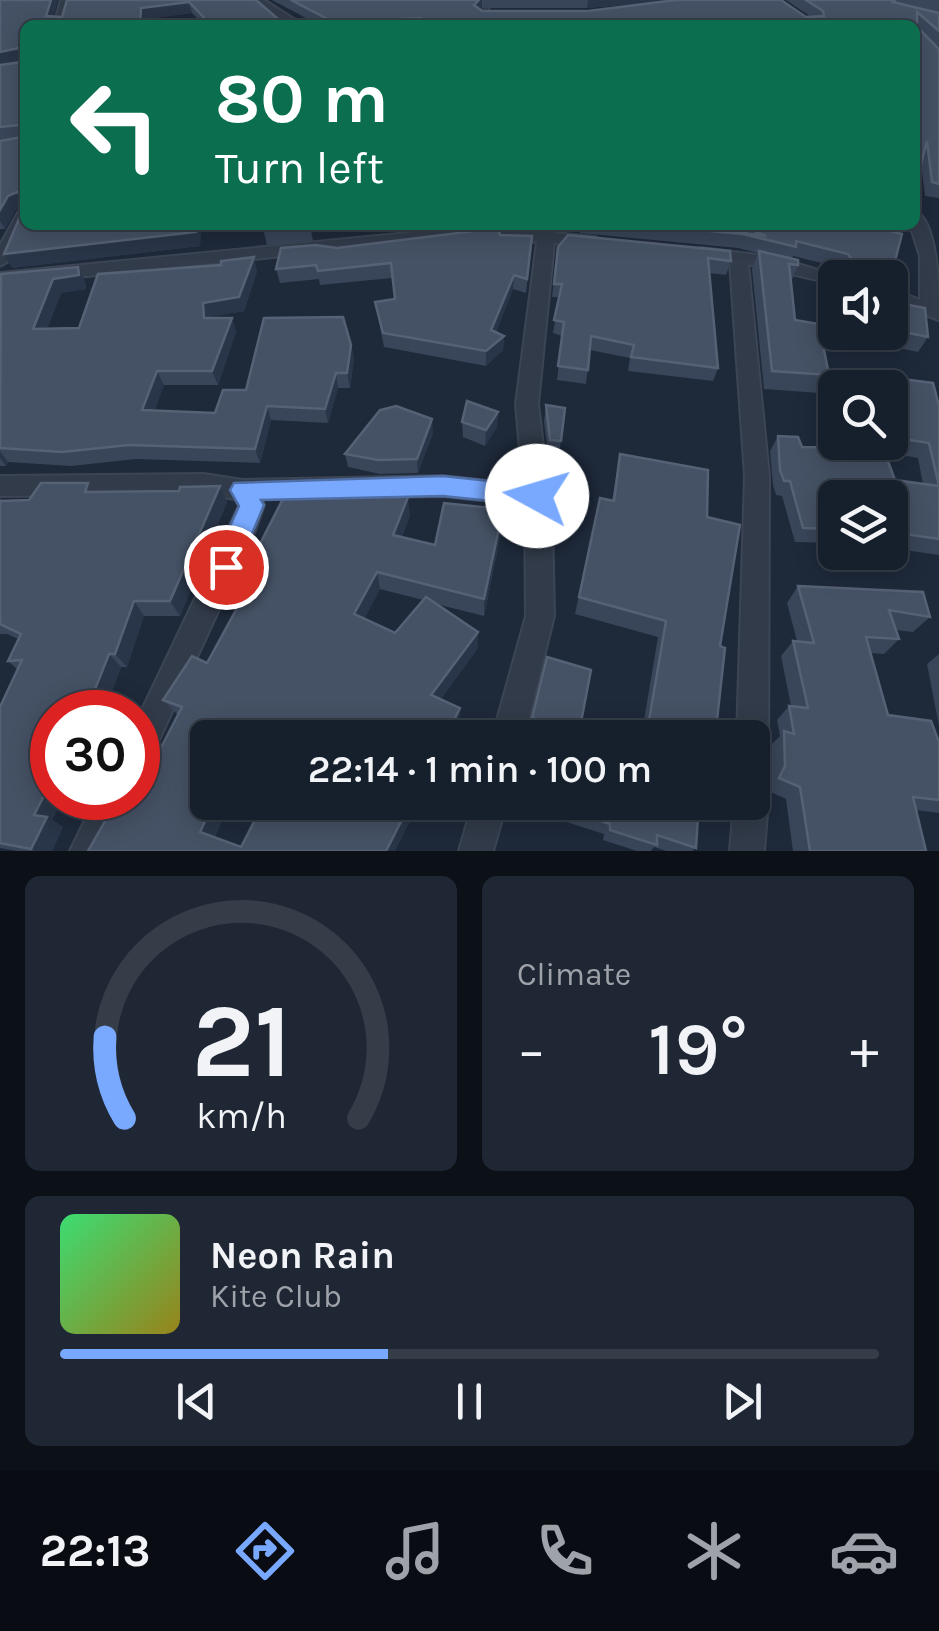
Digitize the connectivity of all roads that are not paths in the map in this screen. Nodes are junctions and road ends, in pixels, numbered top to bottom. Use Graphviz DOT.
graph roads {
  1 [pos="258,0"];
  2 [pos="485,0"];
  3 [pos="500,16"];
  4 [pos="290,20"];
  5 [pos="481,20"];
  6 [pos="20,224"];
  7 [pos="920,226"];
  8 [pos="545,231"];
  9 [pos="614,244"];
  10 [pos="684,252"];
  11 [pos="738,257"];
  12 [pos="0,262"];
  13 [pos="818,274"];
  14 [pos="0,279"];
  15 [pos="908,302"];
  16 [pos="934,312"];
  17 [pos="0,486"];
  18 [pos="242,490"];
  19 [pos="537,496"];
  20 [pos="160,704"];
  21 [pos="513,720"];
  22 [pos="753,720"];
  23 [pos="103,820"];
  24 [pos="485,820"];
  25 [pos="749,820"];
  26 [pos="87,851"];
  27 [pos="476,851"];
  28 [pos="747,851"];
  1 -- 4 [label="street"];
  2 -- 5 [label="street"];
  3 -- 5 [label="street"];
  6 -- 12 [label="street"];
  7 -- 16 [label="street"];
  8 -- 9 [label="street"];
  8 -- 14 [label="street"];
  8 -- 19 [label="street"];
  10 -- 11 [label="street"];
  11 -- 13 [label="street"];
  11 -- 22 [label="street"];
  15 -- 16 [label="street"];
  17 -- 18 [label="street"];
  18 -- 19 [label="street"];
  18 -- 20 [label="street"];
  19 -- 21 [label="street"];
  23 -- 26 [label="street"];
  24 -- 27 [label="street"];
  25 -- 28 [label="street"];
}
